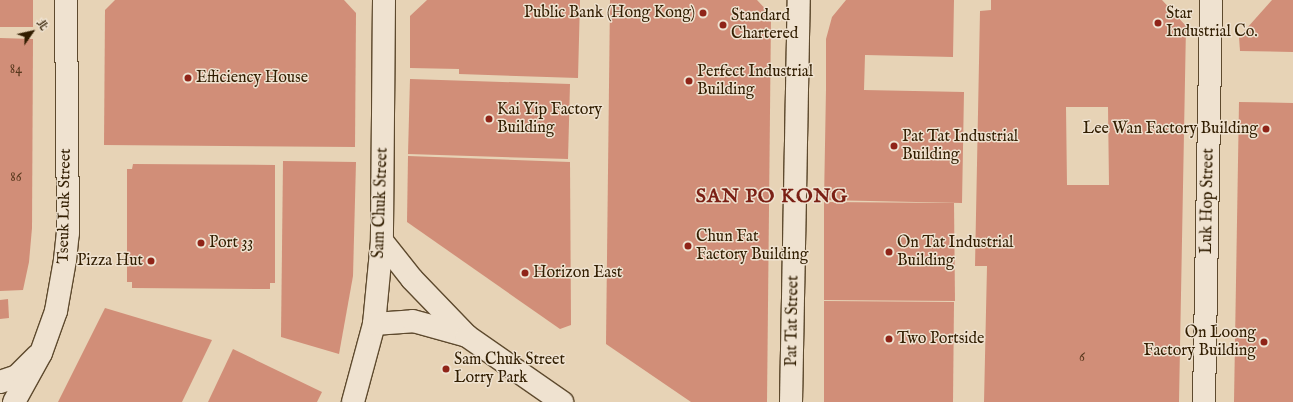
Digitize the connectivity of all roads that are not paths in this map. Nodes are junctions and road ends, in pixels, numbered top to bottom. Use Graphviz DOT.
graph roads {
  1 [pos="66,0"];
  2 [pos="384,0"];
  3 [pos="798,0"];
  4 [pos="1211,0"];
  5 [pos="382,241"];
  6 [pos="374,324"];
  7 [pos="467,336"];
  8 [pos="41,353"];
  9 [pos="0,382"];
  10 [pos="14,402"];
  11 [pos="353,402"];
  12 [pos="562,402"];
  13 [pos="791,402"];
  14 [pos="1204,402"];
  1 -- 8 [label="street, Tseuk Luk Street"];
  2 -- 5 [label="street, Sam Chuk Street"];
  3 -- 13 [label="street, Pat Tat Street"];
  4 -- 14 [label="street, Luk Hop Street"];
  5 -- 6 [label="street, Sam Chuk Street"];
  5 -- 7 [label="street"];
  6 -- 7 [label="street"];
  6 -- 11 [label="street, Sam Chuk Street"];
  7 -- 12 [label="street"];
  8 -- 9 [label="street"];
  8 -- 10 [label="street, Tseuk Luk Street"];
}
